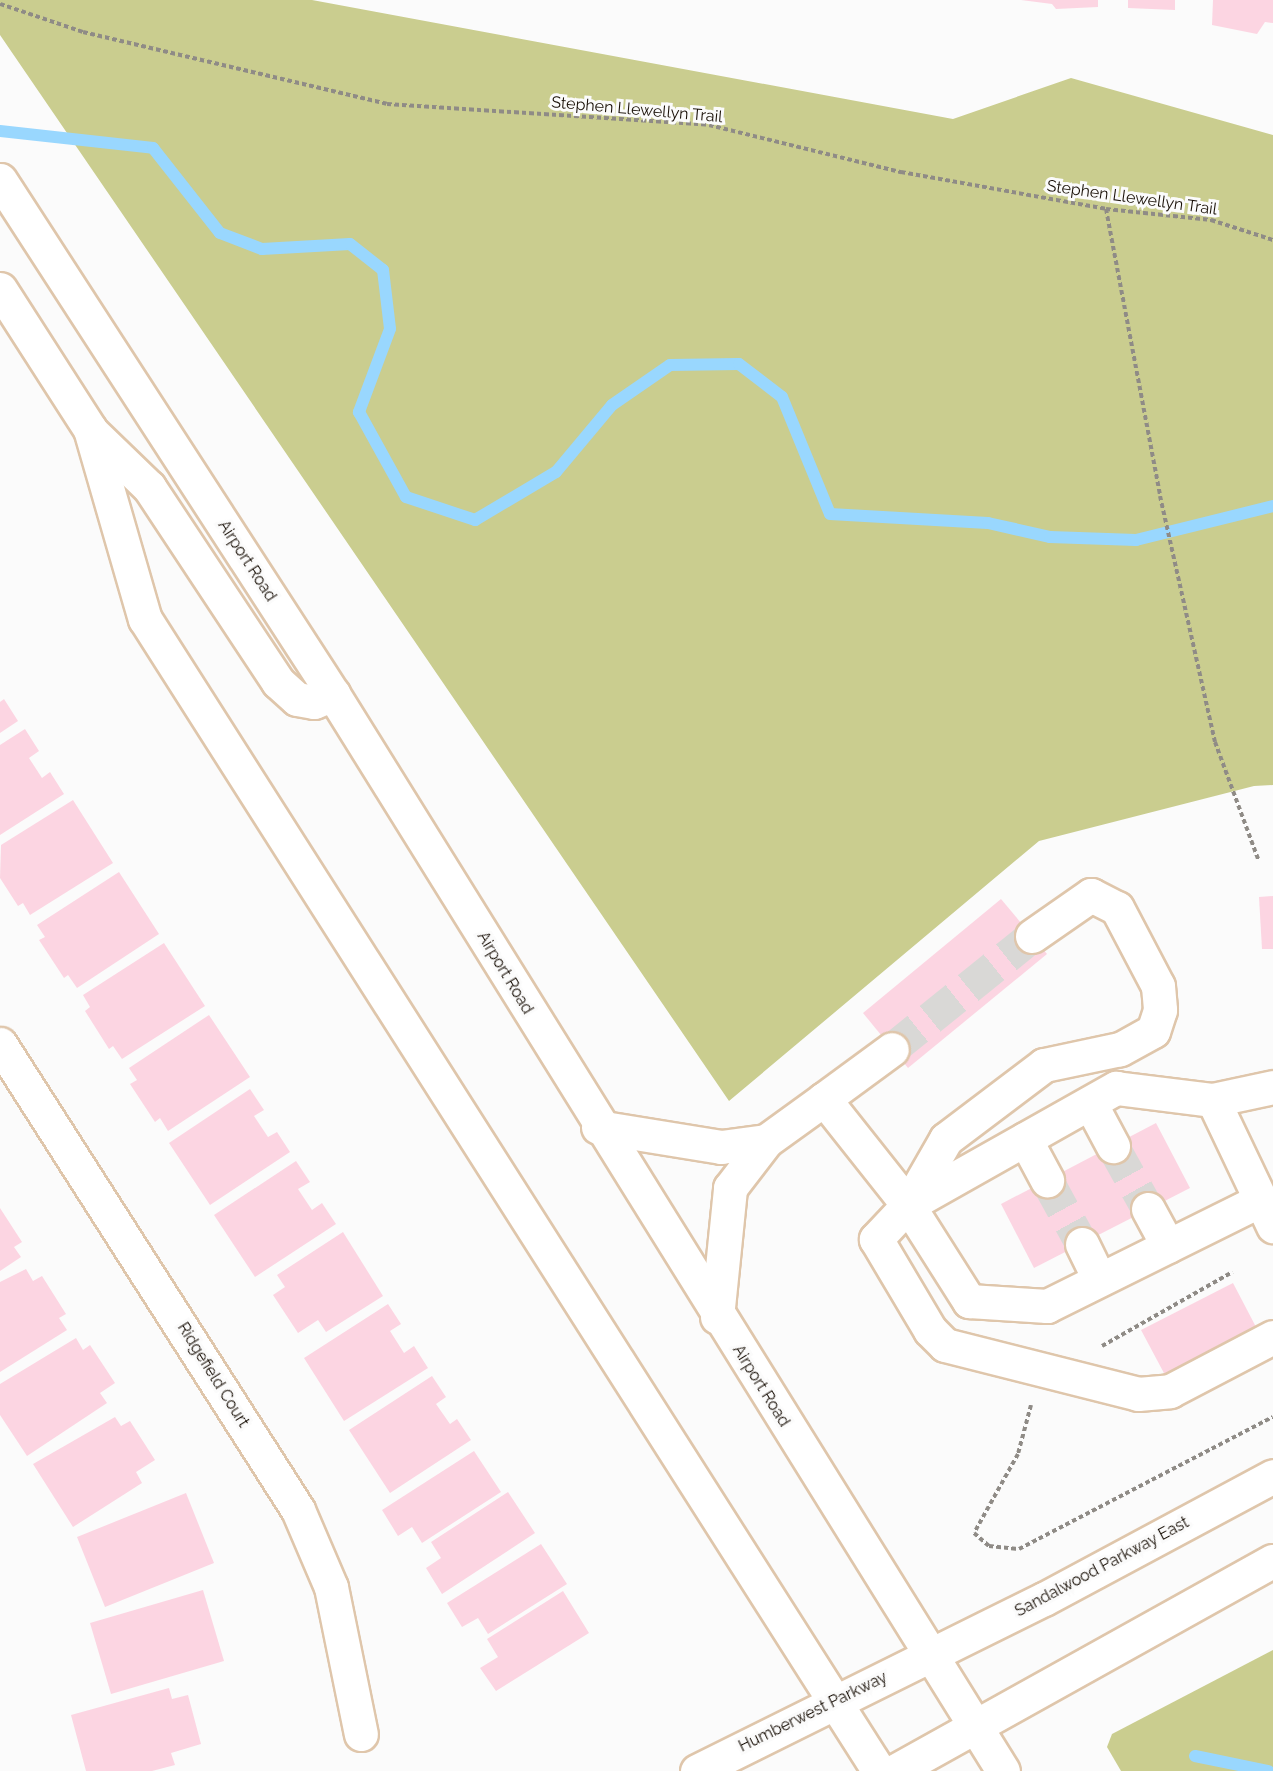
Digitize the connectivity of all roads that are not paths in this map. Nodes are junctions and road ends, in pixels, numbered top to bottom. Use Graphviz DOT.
graph roads {
  1 [pos="0,180"];
  2 [pos="0,289"];
  3 [pos="90,429"];
  4 [pos="333,694"];
  5 [pos="1032,936"];
  6 [pos="0,1044"];
  7 [pos="892,1049"];
  8 [pos="1273,1088"];
  9 [pos="824,1100"];
  10 [pos="1213,1100"];
  11 [pos="1090,1103"];
  12 [pos="598,1126"];
  13 [pos="1025,1139"];
  14 [pos="766,1141"];
  15 [pos="1113,1146"];
  16 [pos="1047,1180"];
  17 [pos="908,1205"];
  18 [pos="1148,1209"];
  19 [pos="1267,1213"];
  20 [pos="1082,1244"];
  21 [pos="1168,1246"];
  22 [pos="1099,1279"];
  23 [pos="717,1317"];
  24 [pos="1273,1337"];
  25 [pos="1273,1476"];
  26 [pos="1273,1561"];
  27 [pos="930,1654"];
  28 [pos="835,1701"];
  29 [pos="975,1726"];
  30 [pos="361,1734"];
  31 [pos="697,1771"];
  32 [pos="879,1771"];
  33 [pos="895,1771"];
  34 [pos="1003,1771"];
  1 -- 4 [label="main road, Airport Road"];
  2 -- 3 [label="main road"];
  3 -- 4 [label="main road"];
  3 -- 28 [label="main road"];
  4 -- 12 [label="main road, Airport Road"];
  5 -- 17 [label="main road"];
  6 -- 30 [label="main road, Ridgefield Court"];
  7 -- 9 [label="main road"];
  8 -- 10 [label="main road"];
  9 -- 14 [label="main road"];
  9 -- 17 [label="main road"];
  10 -- 11 [label="main road"];
  10 -- 19 [label="main road"];
  11 -- 13 [label="main road"];
  11 -- 15 [label="main road"];
  12 -- 14 [label="main road"];
  12 -- 23 [label="main road, Airport Road"];
  13 -- 16 [label="main road"];
  13 -- 17 [label="main road"];
  14 -- 23 [label="main road"];
  17 -- 22 [label="main road"];
  17 -- 24 [label="main road"];
  18 -- 21 [label="main road"];
  19 -- 21 [label="main road"];
  20 -- 22 [label="main road"];
  21 -- 22 [label="main road"];
  23 -- 27 [label="main road, Airport Road"];
  25 -- 27 [label="main road, Sandalwood Parkway East"];
  26 -- 29 [label="main road"];
  27 -- 28 [label="main road, Humberwest Parkway"];
  27 -- 29 [label="main road, Airport Road"];
  28 -- 31 [label="main road, Humberwest Parkway"];
  28 -- 32 [label="main road"];
  29 -- 33 [label="main road"];
  29 -- 34 [label="main road, Airport Road"];
}
